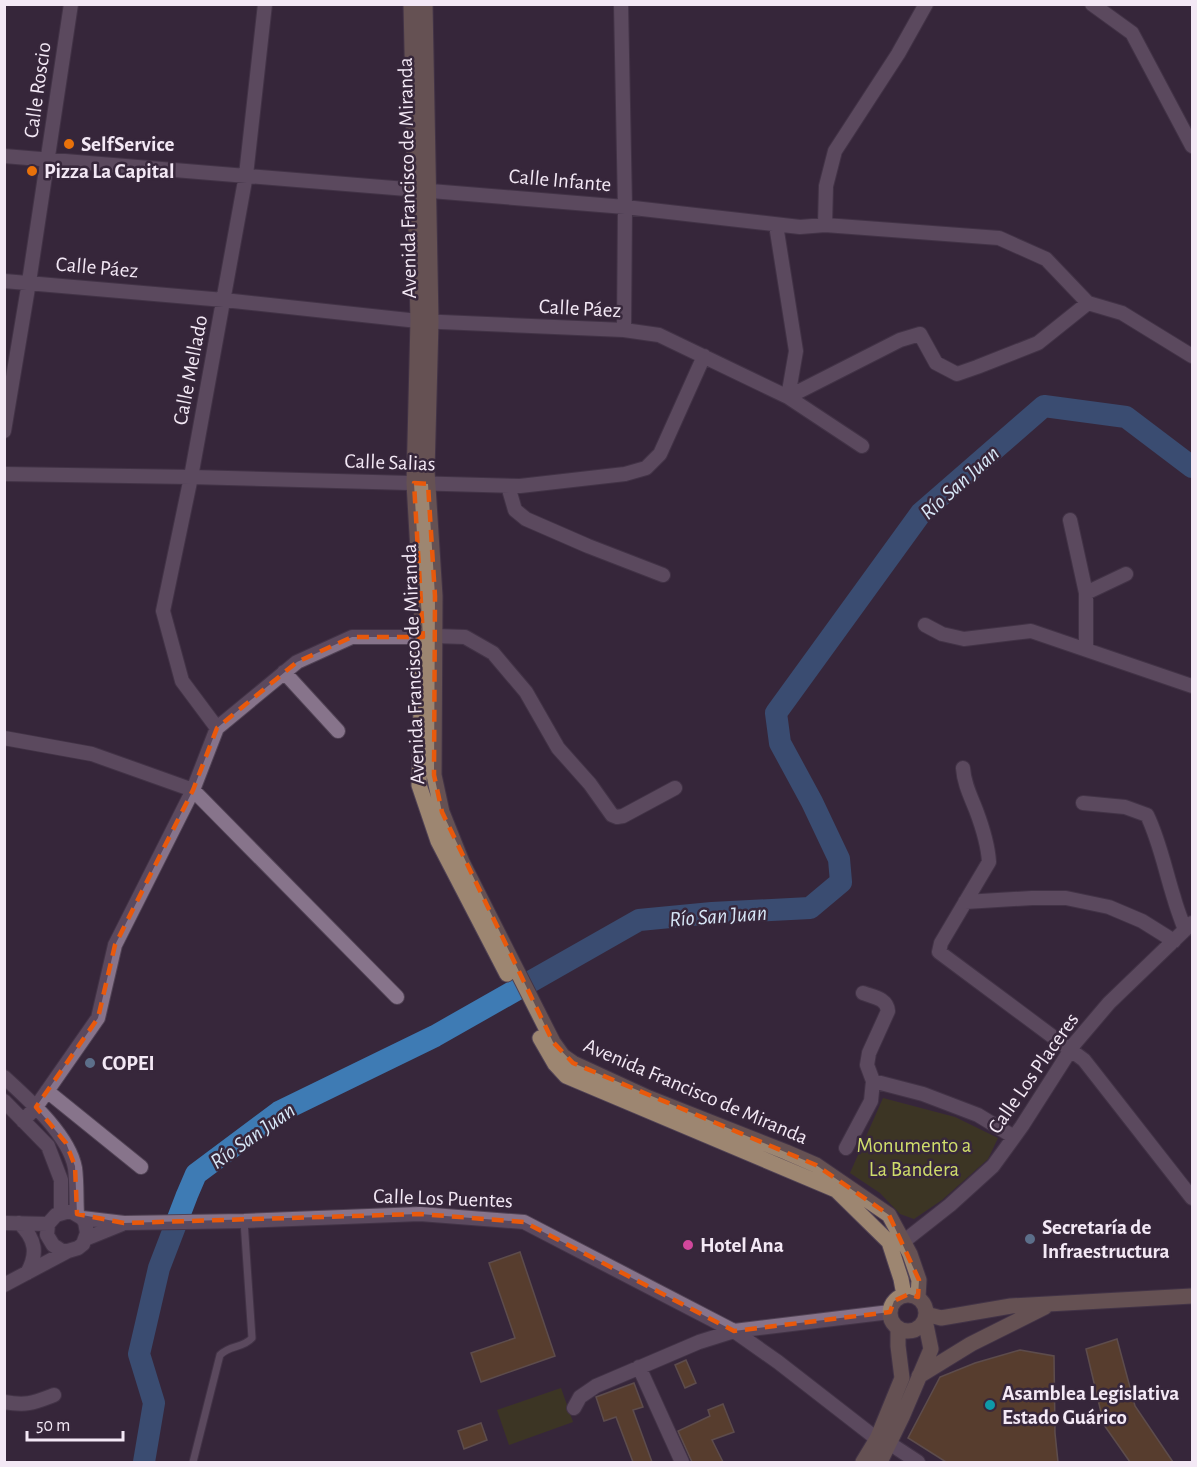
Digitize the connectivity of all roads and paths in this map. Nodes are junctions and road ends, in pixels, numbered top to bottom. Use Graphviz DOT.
graph roads {
  1 [pos="71,4"];
  2 [pos="265,4"];
  3 [pos="411,4"];
  4 [pos="425,4"];
  5 [pos="621,4"];
  6 [pos="926,4"];
  7 [pos="1092,4"];
  8 [pos="1192,146"];
  9 [pos="4,156"];
  10 [pos="48,160"];
  11 [pos="246,175"];
  12 [pos="422,190"];
  13 [pos="625,207"];
  14 [pos="776,225"];
  15 [pos="825,225"];
  16 [pos="4,281"];
  17 [pos="29,282"];
  18 [pos="224,300"];
  19 [pos="1088,303"];
  20 [pos="425,322"];
  21 [pos="624,330"];
  22 [pos="704,356"];
  23 [pos="1192,356"];
  24 [pos="788,397"];
  25 [pos="4,431"];
  26 [pos="862,446"];
  27 [pos="4,474"];
  28 [pos="191,477"];
  29 [pos="421,484"];
  30 [pos="508,486"];
  31 [pos="1070,520"];
  32 [pos="1125,574"];
  33 [pos="663,575"];
  34 [pos="1086,593"];
  35 [pos="925,625"];
  36 [pos="429,636"];
  37 [pos="1086,650"];
  38 [pos="284,672"];
  39 [pos="1192,686"];
  40 [pos="217,728"];
  41 [pos="338,731"];
  42 [pos="4,738"];
  43 [pos="963,768"];
  44 [pos="675,788"];
  45 [pos="193,790"];
  46 [pos="1083,803"];
  47 [pos="965,902"];
  48 [pos="1189,926"];
  49 [pos="1174,940"];
  50 [pos="863,993"];
  51 [pos="397,997"];
  52 [pos="550,1046"];
  53 [pos="1070,1049"];
  54 [pos="4,1077"];
  55 [pos="873,1081"];
  56 [pos="47,1091"];
  57 [pos="4,1101"];
  58 [pos="36,1107"];
  59 [pos="24,1121"];
  60 [pos="1014,1137"];
  61 [pos="846,1148"];
  62 [pos="141,1167"];
  63 [pos="1192,1198"];
  64 [pos="61,1213"];
  65 [pos="80,1216"];
  66 [pos="244,1221"];
  67 [pos="4,1223"];
  68 [pos="19,1223"];
  69 [pos="124,1223"];
  70 [pos="48,1224"];
  71 [pos="85,1239"];
  72 [pos="903,1242"];
  73 [pos="68,1251"];
  74 [pos="27,1273"];
  75 [pos="4,1286"];
  76 [pos="911,1296"];
  77 [pos="1192,1296"];
  78 [pos="1052,1303"];
  79 [pos="890,1311"];
  80 [pos="926,1317"];
  81 [pos="898,1328"];
  82 [pos="734,1331"];
  83 [pos="639,1367"];
  84 [pos="920,1376"];
  85 [pos="54,1395"];
  86 [pos="4,1402"];
  87 [pos="574,1408"];
  88 [pos="883,1441"];
  89 [pos="193,1462"];
  90 [pos="682,1462"];
  91 [pos="863,1462"];
  92 [pos="880,1462"];
  93 [pos="918,1462"];
  1 -- 10 [label="street, Calle Roscio"];
  2 -- 11 [label="street, Calle Mellado"];
  3 -- 12 [label="main road, Avenida Francisco de Miranda"];
  4 -- 12 [label="main road, Avenida Francisco de Miranda"];
  5 -- 13 [label="street"];
  6 -- 15 [label="street"];
  7 -- 8 [label="street"];
  9 -- 10 [label="street, Calle Infante"];
  10 -- 11 [label="street, Calle Infante"];
  10 -- 17 [label="street, Calle Roscio"];
  11 -- 12 [label="street, Calle Infante"];
  11 -- 18 [label="street, Calle Mellado"];
  12 -- 13 [label="street, Calle Infante"];
  12 -- 20 [label="main road, Avenida Francisco de Miranda"];
  13 -- 14 [label="street, Calle Infante"];
  13 -- 21 [label="street"];
  14 -- 15 [label="street, Calle Infante"];
  14 -- 24 [label="street"];
  15 -- 19 [label="street, Calle Infante"];
  16 -- 17 [label="street, Calle Páez"];
  17 -- 18 [label="street, Calle Páez"];
  17 -- 25 [label="street, Calle Roscio"];
  18 -- 20 [label="street, Calle Páez"];
  18 -- 28 [label="street, Calle Mellado"];
  19 -- 23 [label="street"];
  19 -- 24 [label="street"];
  20 -- 21 [label="street, Calle Páez"];
  20 -- 29 [label="main road, Avenida Francisco de Miranda"];
  21 -- 22 [label="street, Calle Páez"];
  22 -- 24 [label="street, Calle Páez"];
  22 -- 30 [label="street, Calle Salias"];
  24 -- 26 [label="street, Calle Páez"];
  27 -- 28 [label="street, Calle Salias"];
  28 -- 29 [label="street, Calle Salias"];
  28 -- 40 [label="street, Calle Mellado"];
  29 -- 30 [label="street, Calle Salias"];
  29 -- 36 [label="main road, Avenida Francisco de Miranda"];
  30 -- 33 [label="street"];
  31 -- 34 [label="street"];
  32 -- 34 [label="street"];
  34 -- 37 [label="street"];
  35 -- 37 [label="street"];
  36 -- 38 [label="street"];
  36 -- 44 [label="street"];
  36 -- 52 [label="main road, Avenida Francisco de Miranda"];
  37 -- 39 [label="street"];
  38 -- 40 [label="street"];
  38 -- 41 [label="street"];
  40 -- 45 [label="street"];
  42 -- 45 [label="street"];
  43 -- 47 [label="street"];
  45 -- 51 [label="street"];
  45 -- 56 [label="street"];
  46 -- 48 [label="street"];
  47 -- 49 [label="street"];
  47 -- 53 [label="street"];
  48 -- 49 [label="street, Calle Los Placeres"];
  49 -- 53 [label="street, Calle Los Placeres"];
  50 -- 55 [label="street"];
  52 -- 72 [label="main road, Avenida Francisco de Miranda"];
  52 -- 76 [label="main road, Avenida Francisco de Miranda"];
  53 -- 60 [label="street, Calle Los Placeres"];
  53 -- 63 [label="street"];
  54 -- 58 [label="street"];
  55 -- 60 [label="street"];
  55 -- 61 [label="street"];
  56 -- 58 [label="street"];
  56 -- 62 [label="street"];
  57 -- 59 [label="street"];
  58 -- 59 [label="street"];
  58 -- 65 [label="street"];
  59 -- 64 [label="street"];
  60 -- 72 [label="street, Calle Los Placeres"];
  64 -- 65 [label="street"];
  64 -- 70 [label="street"];
  65 -- 69 [label="street"];
  65 -- 71 [label="street"];
  66 -- 69 [label="street, Calle Los Puentes"];
  66 -- 82 [label="street, Calle Los Puentes"];
  66 -- 89 [label="lane"];
  67 -- 68 [label="street"];
  68 -- 70 [label="street"];
  68 -- 74 [label="street"];
  69 -- 71 [label="street"];
  70 -- 73 [label="street"];
  71 -- 73 [label="street"];
  72 -- 76 [label="main road, Avenida Francisco de Miranda"];
  73 -- 74 [label="street"];
  74 -- 75 [label="street"];
  76 -- 79 [label="main road"];
  76 -- 80 [label="main road"];
  77 -- 78 [label="main road"];
  78 -- 80 [label="main road"];
  78 -- 84 [label="main road"];
  79 -- 81 [label="main road"];
  79 -- 82 [label="street"];
  80 -- 81 [label="main road"];
  80 -- 84 [label="main road"];
  81 -- 88 [label="main road"];
  82 -- 83 [label="street"];
  82 -- 88 [label="street, Calle Los Puentes"];
  83 -- 87 [label="street"];
  83 -- 90 [label="street"];
  84 -- 88 [label="main road"];
  85 -- 86 [label="street"];
  88 -- 91 [label="main road"];
  88 -- 92 [label="main road"];
  88 -- 93 [label="street, Calle Los Puentes"];
}
